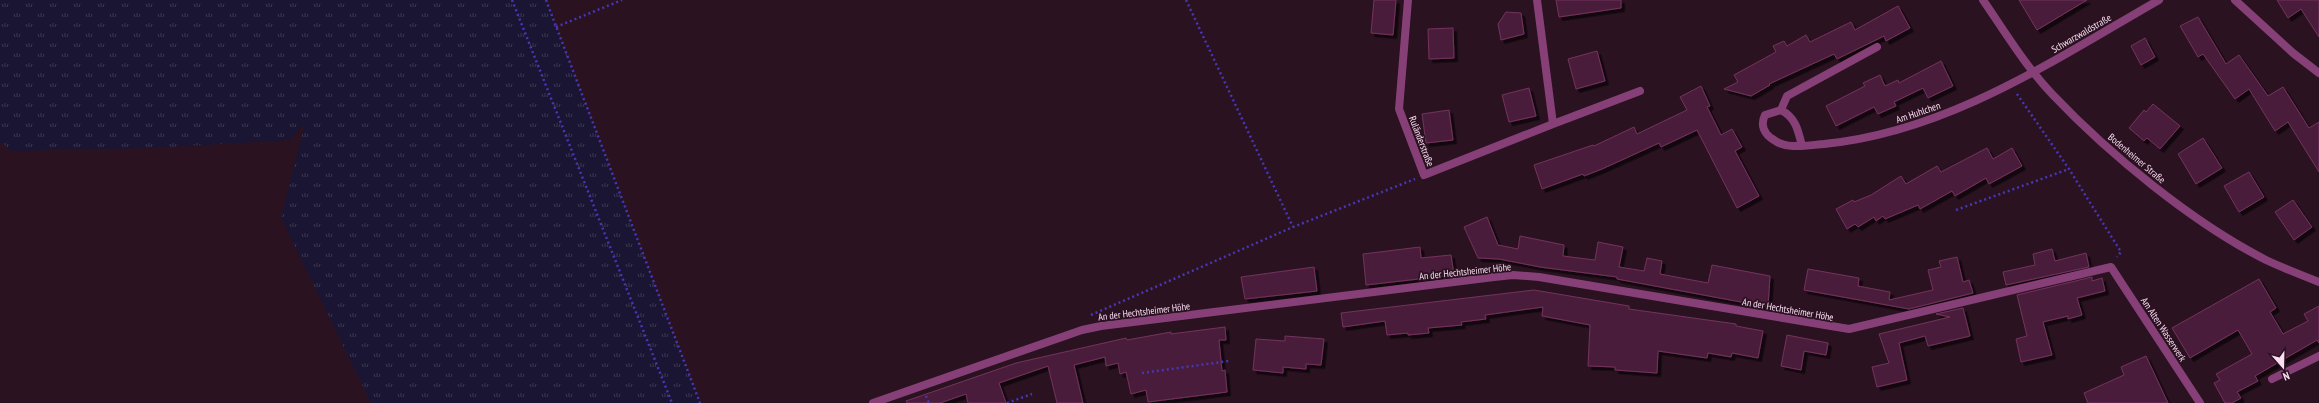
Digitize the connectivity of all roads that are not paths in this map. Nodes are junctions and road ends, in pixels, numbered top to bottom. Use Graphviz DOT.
graph roads {
  1 [pos="1408,0"];
  2 [pos="1537,0"];
  3 [pos="1983,0"];
  4 [pos="2159,0"];
  5 [pos="2235,0"];
  6 [pos="1877,47"];
  7 [pos="2033,72"];
  8 [pos="2319,73"];
  9 [pos="1640,91"];
  10 [pos="1781,110"];
  11 [pos="1553,124"];
  12 [pos="1802,146"];
  13 [pos="2111,267"];
  14 [pos="2319,282"];
  15 [pos="2319,356"];
  16 [pos="2272,379"];
  17 [pos="873,403"];
  18 [pos="2200,403"];
  1 -- 11 [label="street, Ruländerstraße"];
  2 -- 11 [label="street"];
  3 -- 7 [label="street, Bodenheimer Straße"];
  4 -- 7 [label="street, Schwarzwaldstraße"];
  5 -- 8 [label="street"];
  6 -- 10 [label="street"];
  7 -- 12 [label="street, Am Huhlchen"];
  7 -- 14 [label="street, Bodenheimer Straße"];
  9 -- 11 [label="street, Ruländerstraße"];
  10 -- 12 [label="street"];
  10 -- 12 [label="street, Am Huhlchen"];
  13 -- 17 [label="street, An der Hechtsheimer Höhe"];
  13 -- 18 [label="street, Am Alten Wasserwerk"];
  15 -- 16 [label="street"];
}
